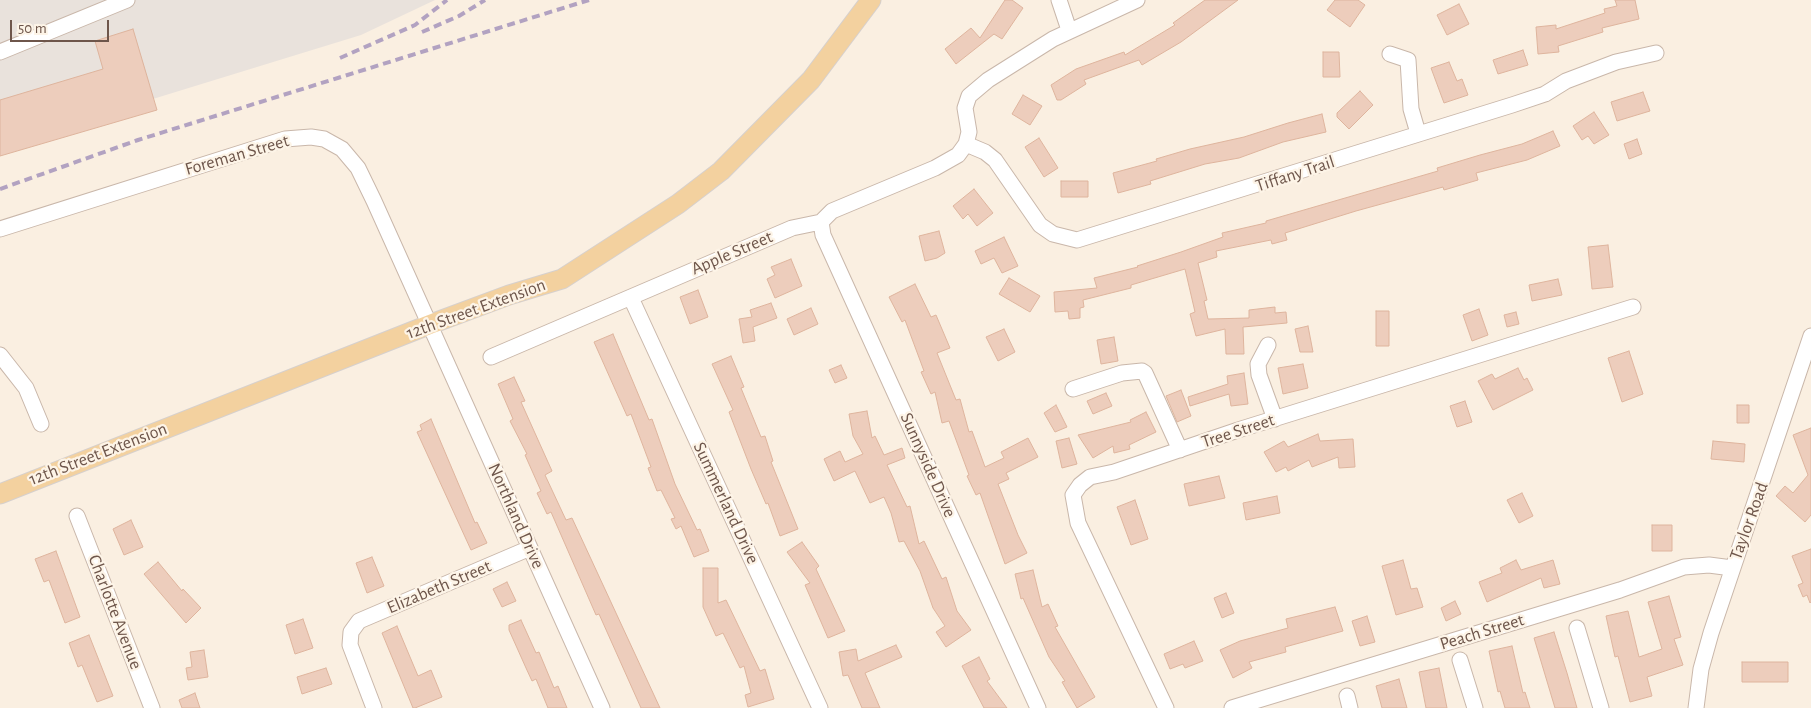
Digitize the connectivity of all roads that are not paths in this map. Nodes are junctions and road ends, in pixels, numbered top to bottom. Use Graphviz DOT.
graph roads {
  1 [pos="127,0"];
  2 [pos="871,0"];
  3 [pos="1059,0"];
  4 [pos="1137,0"];
  5 [pos="1069,30"];
  6 [pos="0,52"];
  7 [pos="1656,53"];
  8 [pos="1390,54"];
  9 [pos="1418,133"];
  10 [pos="966,144"];
  11 [pos="821,222"];
  12 [pos="0,229"];
  13 [pos="632,298"];
  14 [pos="1633,307"];
  15 [pos="430,324"];
  16 [pos="1811,336"];
  17 [pos="1268,345"];
  18 [pos="0,355"];
  19 [pos="491,357"];
  20 [pos="1073,389"];
  21 [pos="1275,419"];
  22 [pos="41,424"];
  23 [pos="1180,450"];
  24 [pos="0,494"];
  25 [pos="77,516"];
  26 [pos="530,548"];
  27 [pos="1732,568"];
  28 [pos="1577,628"];
  29 [pos="1460,660"];
  30 [pos="152,708"];
  31 [pos="374,708"];
  32 [pos="602,708"];
  33 [pos="820,708"];
  34 [pos="1038,708"];
  35 [pos="1166,708"];
  36 [pos="1232,708"];
  37 [pos="1475,708"];
  38 [pos="1602,708"];
  39 [pos="1696,708"];
  1 -- 6 [label="street"];
  2 -- 15 [label="main road, 12th Street Extension"];
  3 -- 5 [label="street"];
  4 -- 5 [label="street"];
  5 -- 10 [label="street"];
  7 -- 9 [label="street, Tiffany Trail"];
  8 -- 9 [label="street"];
  9 -- 10 [label="street, Tiffany Trail"];
  10 -- 11 [label="street, Apple Street"];
  11 -- 13 [label="street, Apple Street"];
  11 -- 34 [label="street, Sunnyside Drive"];
  12 -- 15 [label="street, Foreman Street"];
  13 -- 19 [label="street, Apple Street"];
  13 -- 33 [label="street, Summerland Drive"];
  14 -- 21 [label="street, Tree Street"];
  15 -- 24 [label="main road, 12th Street Extension"];
  15 -- 26 [label="street, Northland Drive"];
  16 -- 27 [label="street, Taylor Road"];
  17 -- 21 [label="street"];
  18 -- 22 [label="street"];
  20 -- 23 [label="street"];
  21 -- 23 [label="street, Tree Street"];
  23 -- 35 [label="street, Tree Street"];
  25 -- 30 [label="street, Charlotte Avenue"];
  26 -- 31 [label="street, Elizabeth Street"];
  26 -- 32 [label="street, Northland Drive"];
  27 -- 36 [label="street, Peach Street"];
  27 -- 39 [label="street, Taylor Road"];
  28 -- 38 [label="street"];
  29 -- 37 [label="street"];
}
